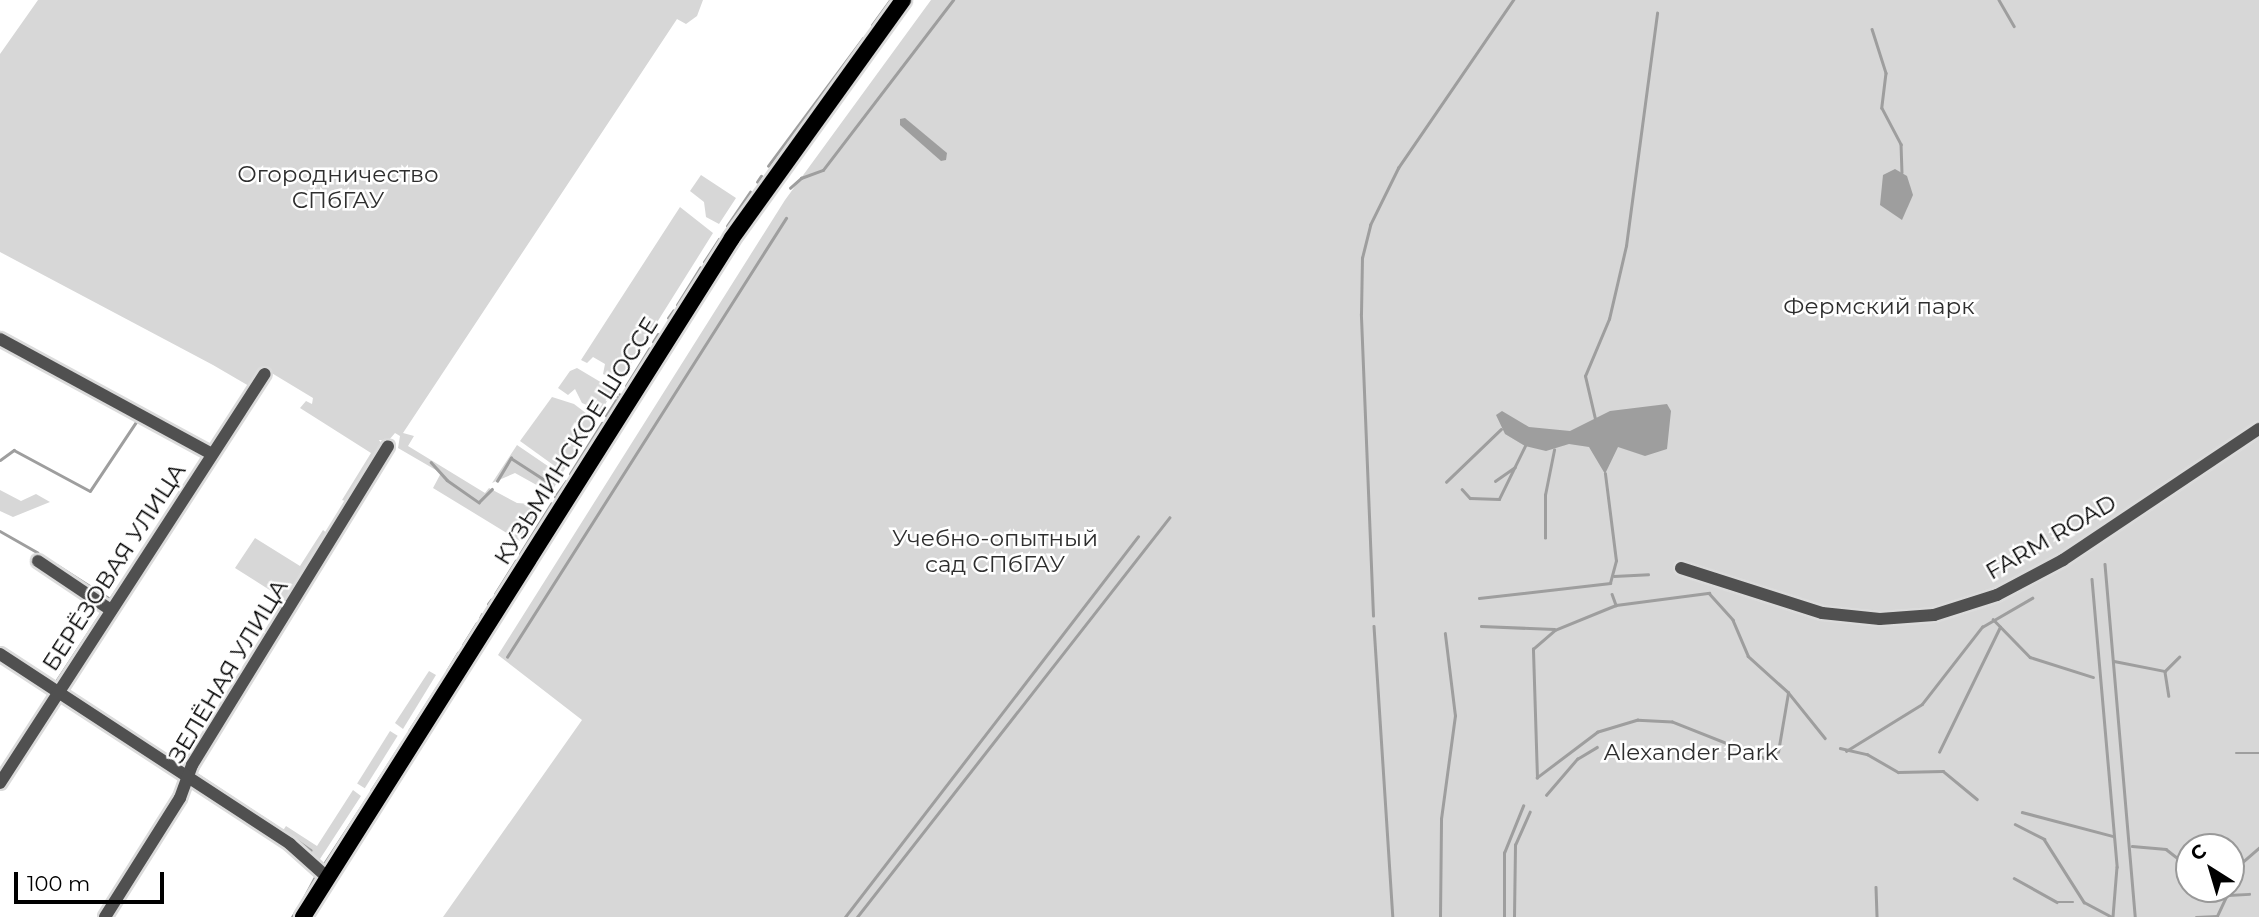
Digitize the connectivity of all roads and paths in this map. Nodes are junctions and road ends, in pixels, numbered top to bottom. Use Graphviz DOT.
graph roads {
  1 [pos="903,0"];
  2 [pos="0,339"];
  3 [pos="265,374"];
  4 [pos="2259,429"];
  5 [pos="388,446"];
  6 [pos="212,454"];
  7 [pos="38,561"];
  8 [pos="1681,568"];
  9 [pos="111,610"];
  10 [pos="0,654"];
  11 [pos="59,693"];
  12 [pos="186,776"];
  13 [pos="0,783"];
  14 [pos="328,878"];
  15 [pos="105,917"];
  16 [pos="303,917"];
  1 -- 14 [label="main road, КУЗЬМИНСКОЕ ШОССЕ"];
  2 -- 6 [label="street"];
  3 -- 6 [label="street, БЕРЁЗОВАЯ УЛИЦА"];
  4 -- 8 [label="street, FARM ROAD"];
  5 -- 12 [label="street, ЗЕЛЁНАЯ УЛИЦА"];
  6 -- 9 [label="street, БЕРЁЗОВАЯ УЛИЦА"];
  7 -- 9 [label="street"];
  9 -- 11 [label="street, БЕРЁЗОВАЯ УЛИЦА"];
  10 -- 11 [label="street"];
  11 -- 12 [label="street"];
  11 -- 13 [label="street, БЕРЁЗОВАЯ УЛИЦА"];
  12 -- 14 [label="street"];
  12 -- 15 [label="street, ЗЕЛЁНАЯ УЛИЦА"];
  14 -- 16 [label="main road, КУЗЬМИНСКОЕ ШОССЕ"];
}
